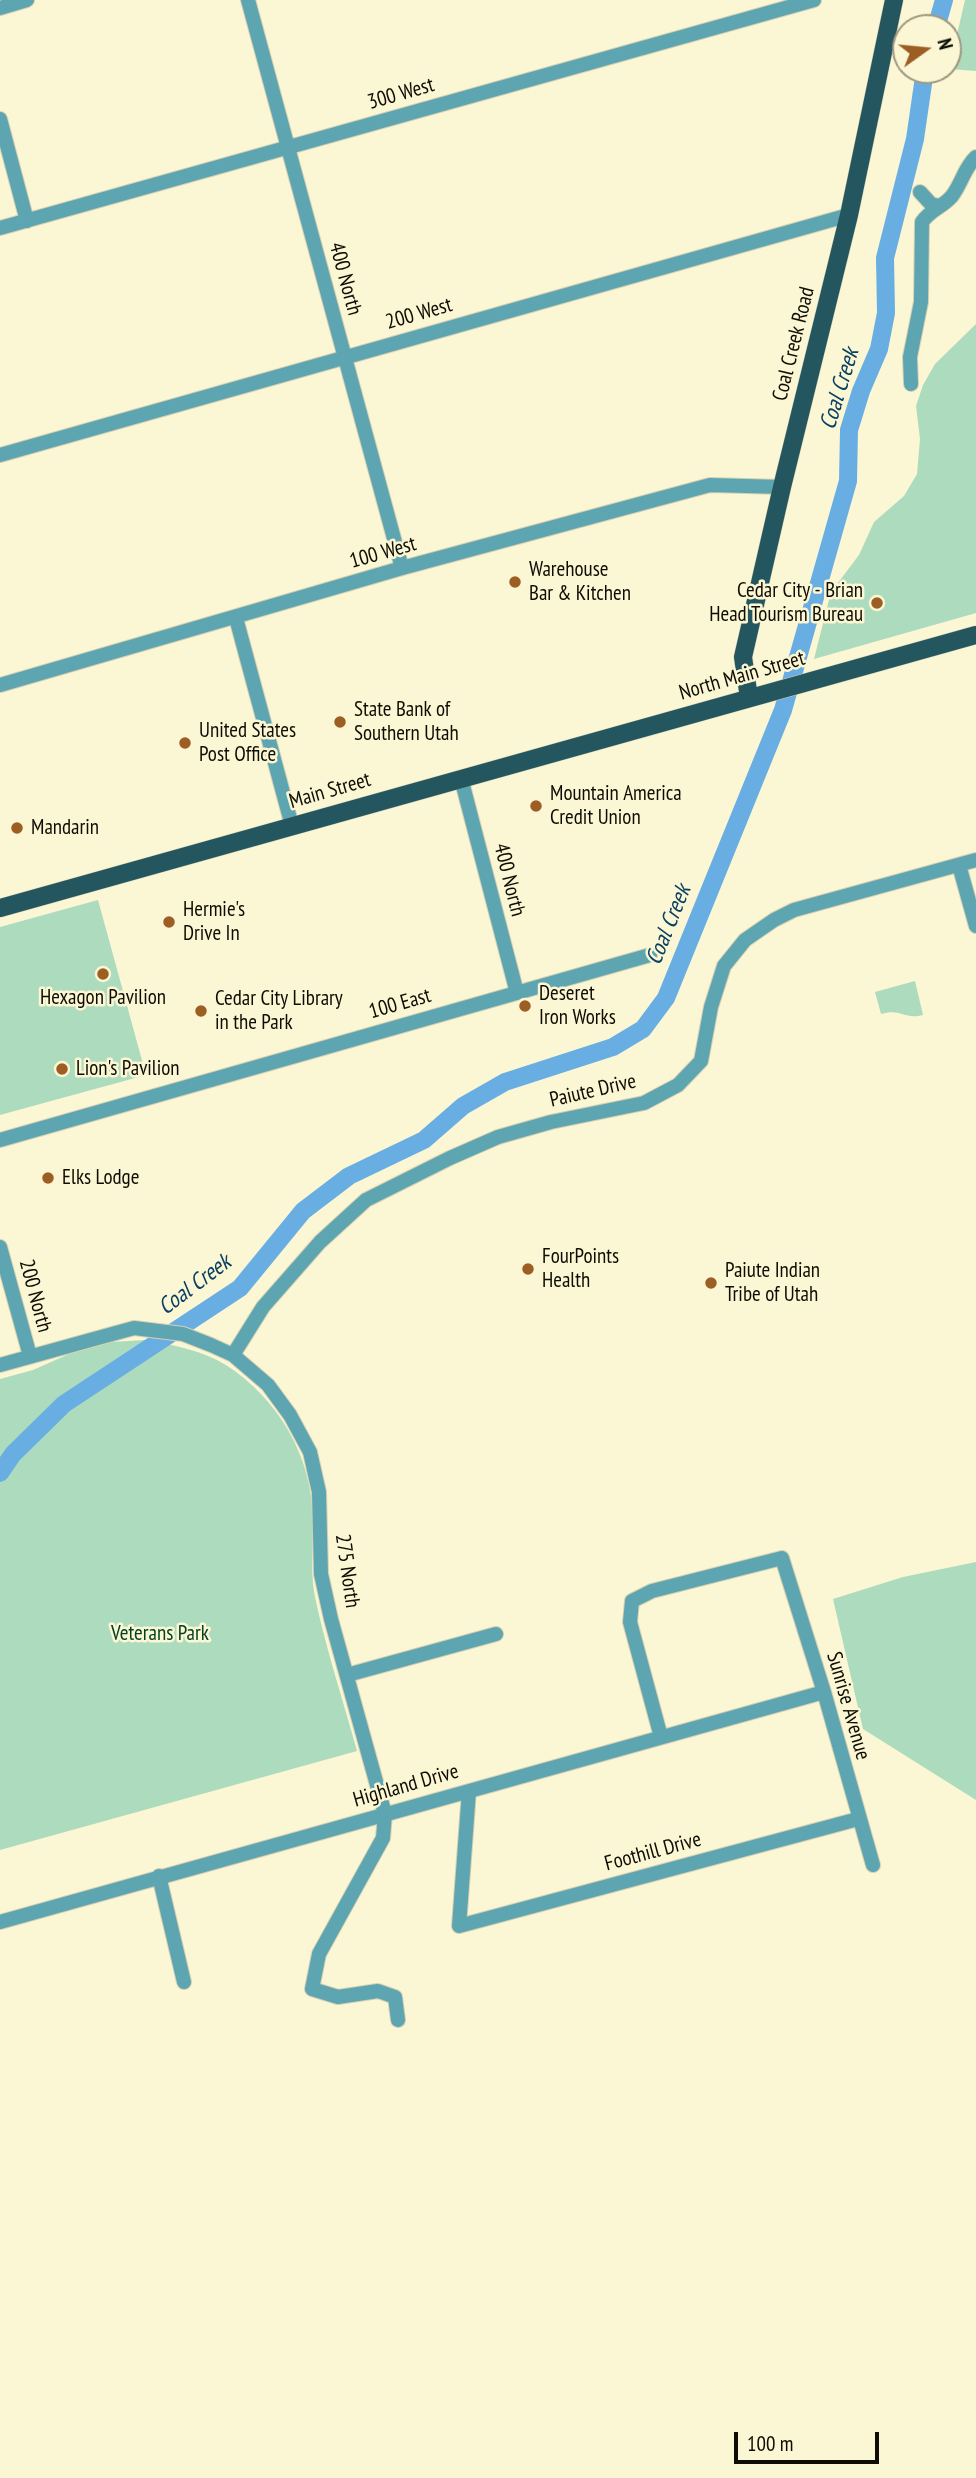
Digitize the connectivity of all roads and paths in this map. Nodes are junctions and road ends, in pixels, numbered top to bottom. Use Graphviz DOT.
graph roads {
  1 [pos="27,0"];
  2 [pos="248,0"];
  3 [pos="814,0"];
  4 [pos="894,0"];
  5 [pos="796,2"];
  6 [pos="0,8"];
  7 [pos="0,119"];
  8 [pos="288,148"];
  9 [pos="976,157"];
  10 [pos="976,183"];
  11 [pos="957,188"];
  12 [pos="920,192"];
  13 [pos="928,210"];
  14 [pos="849,215"];
  15 [pos="26,221"];
  16 [pos="0,228"];
  17 [pos="344,357"];
  18 [pos="911,384"];
  19 [pos="0,455"];
  20 [pos="782,487"];
  21 [pos="402,568"];
  22 [pos="236,618"];
  23 [pos="976,635"];
  24 [pos="0,685"];
  25 [pos="749,698"];
  26 [pos="674,719"];
  27 [pos="461,778"];
  28 [pos="292,825"];
  29 [pos="976,860"];
  30 [pos="959,865"];
  31 [pos="0,908"];
  32 [pos="976,926"];
  33 [pos="650,955"];
  34 [pos="517,993"];
  35 [pos="0,1140"];
  36 [pos="0,1247"];
  37 [pos="233,1355"];
  38 [pos="30,1356"];
  39 [pos="0,1365"];
  40 [pos="496,1634"];
  41 [pos="347,1675"];
  42 [pos="824,1692"];
  43 [pos="661,1737"];
  44 [pos="469,1791"];
  45 [pos="385,1814"];
  46 [pos="858,1819"];
  47 [pos="873,1865"];
  48 [pos="159,1876"];
  49 [pos="0,1922"];
  50 [pos="184,1982"];
  51 [pos="398,2020"];
  1 -- 6 [label="street"];
  2 -- 8 [label="street, 400 North"];
  3 -- 5 [label="street, 300 West"];
  4 -- 14 [label="main road, Coal Creek Road"];
  5 -- 8 [label="street, 300 West"];
  7 -- 15 [label="street"];
  8 -- 15 [label="street, 300 West"];
  8 -- 17 [label="street, 400 North"];
  9 -- 11 [label="street"];
  10 -- 11 [label="street"];
  11 -- 13 [label="street"];
  12 -- 13 [label="street"];
  13 -- 18 [label="street"];
  14 -- 17 [label="street, 200 West"];
  14 -- 20 [label="main road, Coal Creek Road"];
  15 -- 16 [label="street, 300 West"];
  17 -- 19 [label="street, 200 West"];
  17 -- 21 [label="street, 400 North"];
  20 -- 21 [label="street, 100 West"];
  20 -- 25 [label="main road, Coal Creek Road"];
  21 -- 22 [label="street, 100 West"];
  22 -- 24 [label="street, 100 West"];
  22 -- 28 [label="street"];
  23 -- 25 [label="main road, North Main Street"];
  25 -- 26 [label="main road, North Main Street"];
  26 -- 27 [label="main road, Main Street"];
  27 -- 28 [label="main road, Main Street"];
  27 -- 34 [label="street, 400 North"];
  28 -- 31 [label="main road, Main Street"];
  29 -- 30 [label="street, Paiute Drive"];
  30 -- 32 [label="street"];
  30 -- 37 [label="street, Paiute Drive"];
  33 -- 34 [label="street, 100 East"];
  34 -- 35 [label="street, 100 East"];
  36 -- 38 [label="street, 200 North"];
  37 -- 38 [label="street, 275 North"];
  37 -- 41 [label="street, 275 North"];
  38 -- 39 [label="street"];
  40 -- 41 [label="street"];
  41 -- 45 [label="street, 275 North"];
  42 -- 43 [label="street, Highland Drive"];
  42 -- 43 [label="street, Sunrise Avenue"];
  42 -- 46 [label="street, Sunrise Avenue"];
  43 -- 44 [label="street, Highland Drive"];
  44 -- 45 [label="street, Highland Drive"];
  44 -- 46 [label="street, Foothill Drive"];
  45 -- 48 [label="street, Highland Drive"];
  45 -- 51 [label="street"];
  46 -- 47 [label="street, Sunrise Avenue"];
  48 -- 49 [label="street, Highland Drive"];
  48 -- 50 [label="street"];
}
